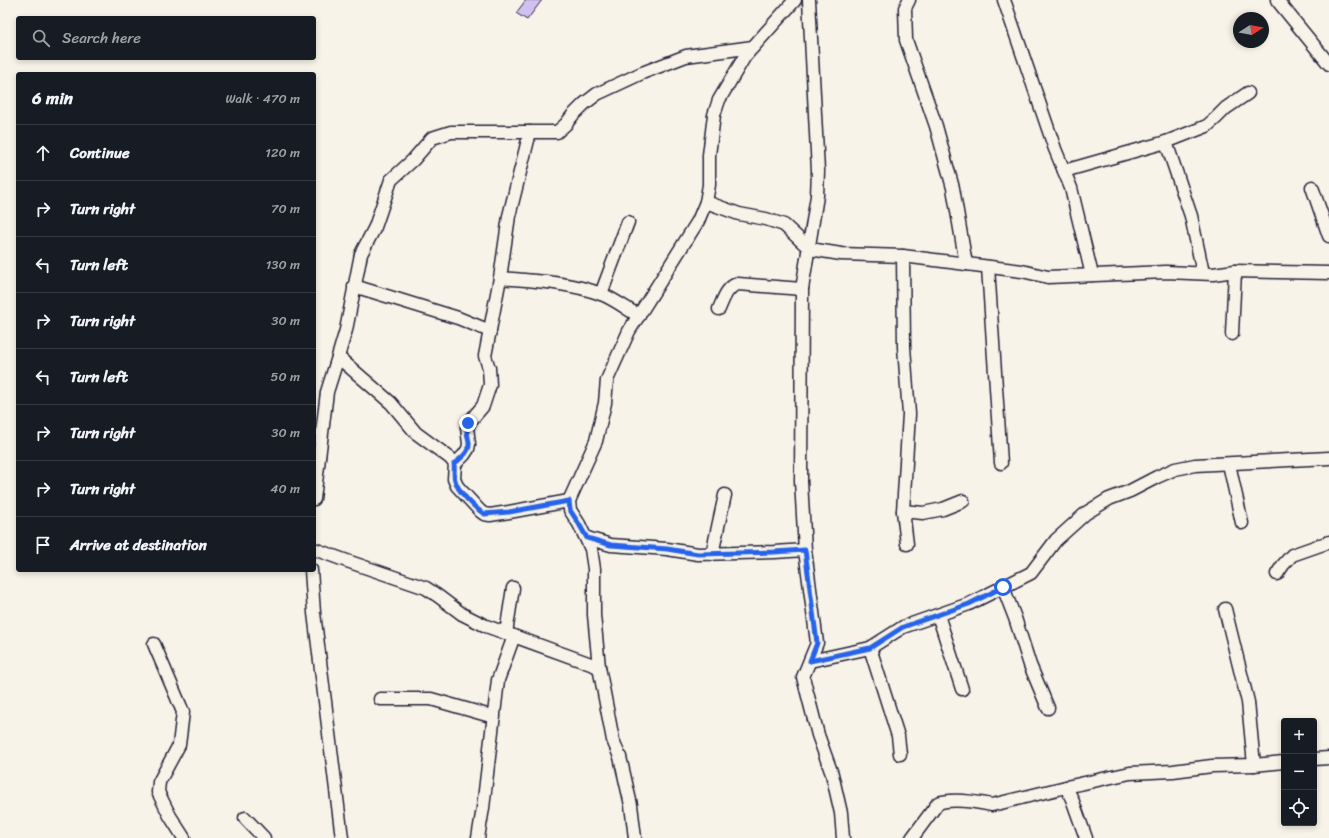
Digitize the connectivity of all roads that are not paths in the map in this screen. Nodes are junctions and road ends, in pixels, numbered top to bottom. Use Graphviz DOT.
graph roads {
  1 [pos="795,0"];
  2 [pos="809,0"];
  3 [pos="909,0"];
  4 [pos="1004,0"];
  5 [pos="1277,0"];
  6 [pos="753,47"];
  7 [pos="1329,64"];
  8 [pos="1248,93"];
  9 [pos="530,132"];
  10 [pos="1166,142"];
  11 [pos="1064,171"];
  12 [pos="1312,187"];
  13 [pos="706,202"];
  14 [pos="628,222"];
  15 [pos="1329,236"];
  16 [pos="810,249"];
  17 [pos="903,256"];
  18 [pos="966,264"];
  19 [pos="988,267"];
  20 [pos="1236,271"];
  21 [pos="1203,273"];
  22 [pos="1329,273"];
  23 [pos="1092,275"];
  24 [pos="500,278"];
  25 [pos="354,286"];
  26 [pos="802,289"];
  27 [pos="601,294"];
  28 [pos="719,309"];
  29 [pos="639,316"];
  30 [pos="490,331"];
  31 [pos="1232,334"];
  32 [pos="338,358"];
  33 [pos="1329,458"];
  34 [pos="1001,463"];
  35 [pos="454,464"];
  36 [pos="1229,464"];
  37 [pos="316,483"];
  38 [pos="726,495"];
  39 [pos="569,501"];
  40 [pos="963,501"];
  41 [pos="903,511"];
  42 [pos="1242,523"];
  43 [pos="587,538"];
  44 [pos="1329,542"];
  45 [pos="907,544"];
  46 [pos="316,550"];
  47 [pos="805,550"];
  48 [pos="712,554"];
  49 [pos="311,572"];
  50 [pos="1277,574"];
  51 [pos="1003,587"];
  52 [pos="513,588"];
  53 [pos="1225,609"];
  54 [pos="938,615"];
  55 [pos="510,634"];
  56 [pos="154,644"];
  57 [pos="870,648"];
  58 [pos="810,661"];
  59 [pos="599,667"];
  60 [pos="962,689"];
  61 [pos="380,699"];
  62 [pos="1048,708"];
  63 [pos="494,718"];
  64 [pos="900,754"];
  65 [pos="1329,758"];
  66 [pos="1317,759"];
  67 [pos="1281,762"];
  68 [pos="1254,765"];
  69 [pos="1066,787"];
  70 [pos="245,818"];
  71 [pos="184,838"];
  72 [pos="264,838"];
  73 [pos="342,838"];
  74 [pos="478,838"];
  75 [pos="635,838"];
  76 [pos="843,838"];
  77 [pos="912,838"];
  78 [pos="1086,838"];
  1 -- 6 [label="street"];
  2 -- 16 [label="street"];
  3 -- 18 [label="street"];
  4 -- 11 [label="street"];
  5 -- 7 [label="street"];
  6 -- 9 [label="street"];
  6 -- 13 [label="street"];
  8 -- 10 [label="street"];
  9 -- 24 [label="street"];
  9 -- 25 [label="street"];
  10 -- 11 [label="street"];
  10 -- 21 [label="street"];
  11 -- 23 [label="street"];
  12 -- 15 [label="street"];
  13 -- 16 [label="street"];
  13 -- 29 [label="street"];
  14 -- 27 [label="street"];
  16 -- 17 [label="street"];
  16 -- 26 [label="street"];
  17 -- 18 [label="street"];
  17 -- 41 [label="street"];
  18 -- 19 [label="street"];
  19 -- 23 [label="street"];
  19 -- 34 [label="street"];
  20 -- 21 [label="street"];
  20 -- 22 [label="street"];
  20 -- 31 [label="street"];
  21 -- 23 [label="street"];
  24 -- 27 [label="street"];
  24 -- 30 [label="street"];
  25 -- 30 [label="street"];
  25 -- 32 [label="street"];
  26 -- 28 [label="street"];
  26 -- 47 [label="street"];
  27 -- 29 [label="street"];
  29 -- 39 [label="street"];
  30 -- 35 [label="street"];
  32 -- 35 [label="street"];
  32 -- 37 [label="street"];
  33 -- 36 [label="street"];
  35 -- 39 [label="street"];
  36 -- 42 [label="street"];
  36 -- 51 [label="street"];
  38 -- 48 [label="street"];
  39 -- 43 [label="street"];
  40 -- 41 [label="street"];
  41 -- 45 [label="street"];
  43 -- 48 [label="street"];
  43 -- 59 [label="street"];
  44 -- 50 [label="street"];
  46 -- 55 [label="street"];
  47 -- 48 [label="street"];
  47 -- 58 [label="street"];
  49 -- 73 [label="street"];
  51 -- 54 [label="street"];
  51 -- 62 [label="street"];
  52 -- 55 [label="street"];
  53 -- 68 [label="street"];
  54 -- 57 [label="street"];
  54 -- 60 [label="street"];
  55 -- 59 [label="street"];
  55 -- 63 [label="street"];
  56 -- 71 [label="street"];
  57 -- 58 [label="street"];
  57 -- 64 [label="street"];
  58 -- 76 [label="street"];
  59 -- 75 [label="street"];
  61 -- 63 [label="street"];
  63 -- 74 [label="street"];
  65 -- 66 [label="street"];
  67 -- 68 [label="street"];
  68 -- 69 [label="street"];
  69 -- 77 [label="street"];
  69 -- 78 [label="street"];
  70 -- 72 [label="street"];
}
